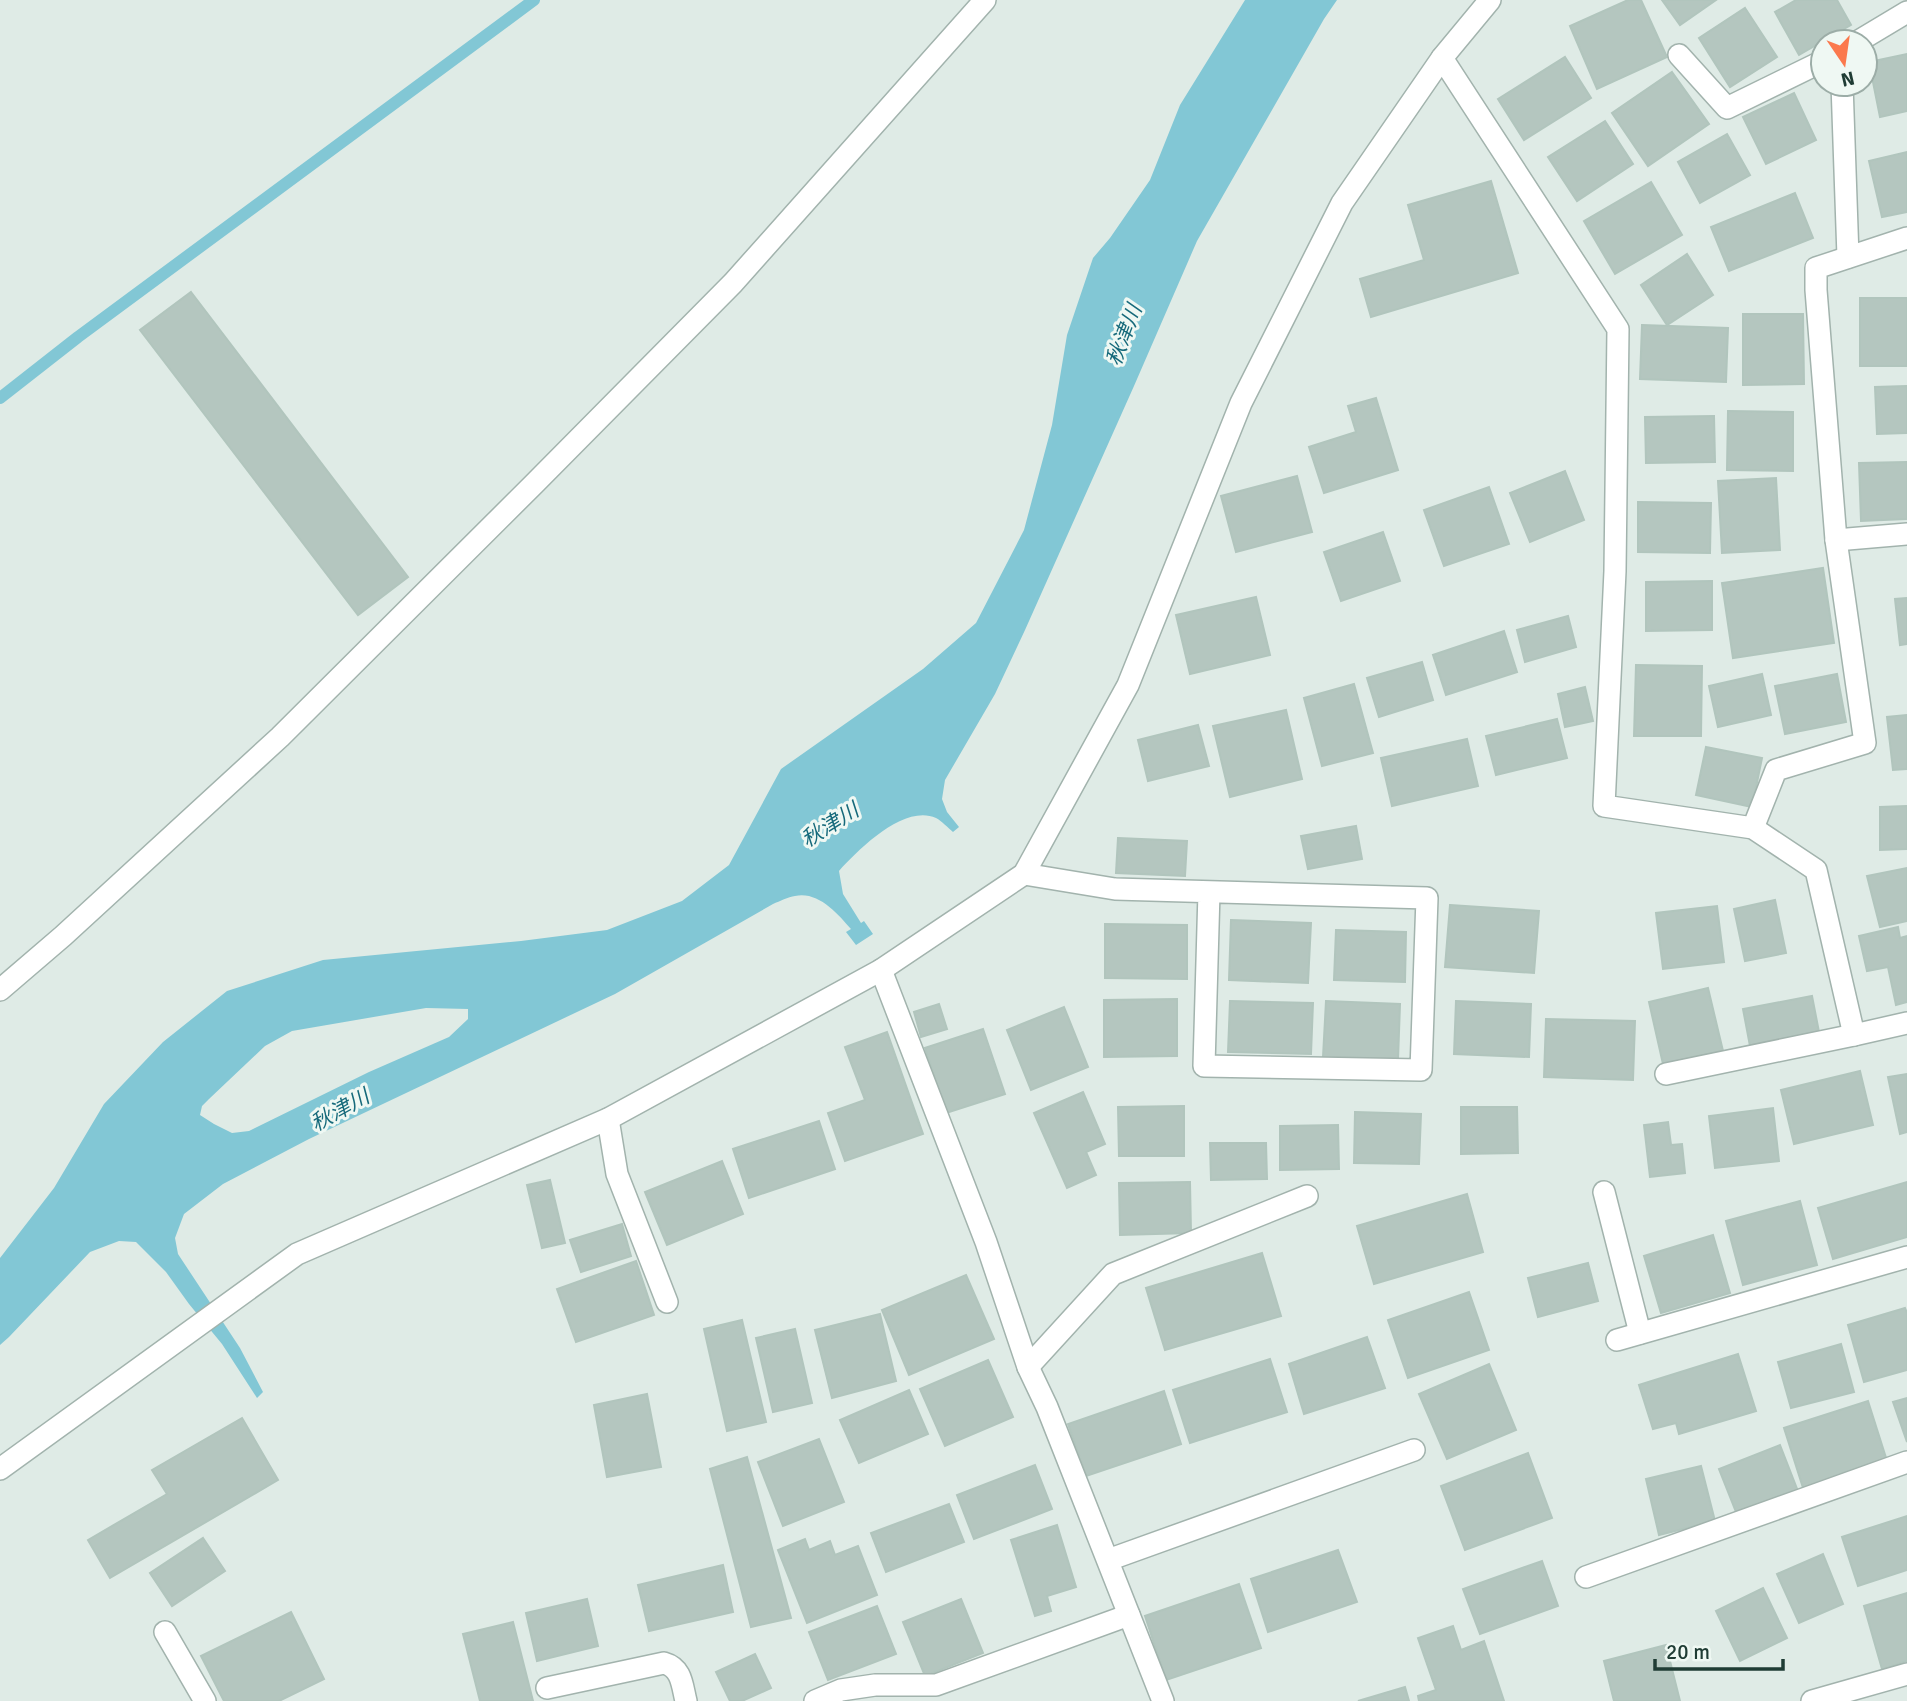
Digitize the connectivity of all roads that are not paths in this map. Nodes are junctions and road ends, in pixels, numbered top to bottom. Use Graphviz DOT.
graph roads {
  1 [pos="985,0"];
  2 [pos="1490,0"];
  3 [pos="1907,12"];
  4 [pos="1879,29"];
  5 [pos="1679,55"];
  6 [pos="1441,58"];
  7 [pos="1809,68"];
  8 [pos="1842,98"];
  9 [pos="1907,238"];
  10 [pos="1848,257"];
  11 [pos="1907,534"];
  12 [pos="1836,540"];
  13 [pos="1753,828"];
  14 [pos="1024,874"];
  15 [pos="1209,892"];
  16 [pos="881,970"];
  17 [pos="0,990"];
  18 [pos="1907,1023"];
  19 [pos="1854,1035"];
  20 [pos="1666,1074"];
  21 [pos="608,1119"];
  22 [pos="1604,1192"];
  23 [pos="1307,1196"];
  24 [pos="1907,1257"];
  25 [pos="667,1302"];
  26 [pos="1640,1333"];
  27 [pos="1617,1340"];
  28 [pos="1028,1367"];
  29 [pos="1414,1450"];
  30 [pos="1907,1462"];
  31 [pos="0,1469"];
  32 [pos="1108,1560"];
  33 [pos="1586,1577"];
  34 [pos="1129,1615"];
  35 [pos="164,1632"];
  36 [pos="1907,1674"];
  37 [pos="547,1688"];
  38 [pos="205,1701"];
  39 [pos="687,1701"];
  40 [pos="815,1701"];
  41 [pos="1163,1701"];
  42 [pos="1812,1701"];
  1 -- 17 [label="street"];
  2 -- 6 [label="street"];
  3 -- 4 [label="street"];
  5 -- 7 [label="street"];
  6 -- 13 [label="street"];
  6 -- 14 [label="street"];
  8 -- 10 [label="street"];
  9 -- 10 [label="street"];
  10 -- 12 [label="street"];
  11 -- 12 [label="street"];
  12 -- 13 [label="street"];
  13 -- 19 [label="street"];
  14 -- 15 [label="street"];
  14 -- 16 [label="street"];
  15 -- 15 [label="street"];
  16 -- 21 [label="street"];
  16 -- 28 [label="street"];
  18 -- 19 [label="street"];
  19 -- 20 [label="street"];
  21 -- 25 [label="street"];
  21 -- 31 [label="street"];
  22 -- 26 [label="street"];
  23 -- 28 [label="street"];
  24 -- 26 [label="street"];
  26 -- 27 [label="street"];
  28 -- 32 [label="street"];
  29 -- 32 [label="street"];
  30 -- 33 [label="street"];
  32 -- 34 [label="street"];
  34 -- 40 [label="street"];
  34 -- 41 [label="street"];
  35 -- 38 [label="street"];
  36 -- 42 [label="street"];
  37 -- 39 [label="street"];
}
